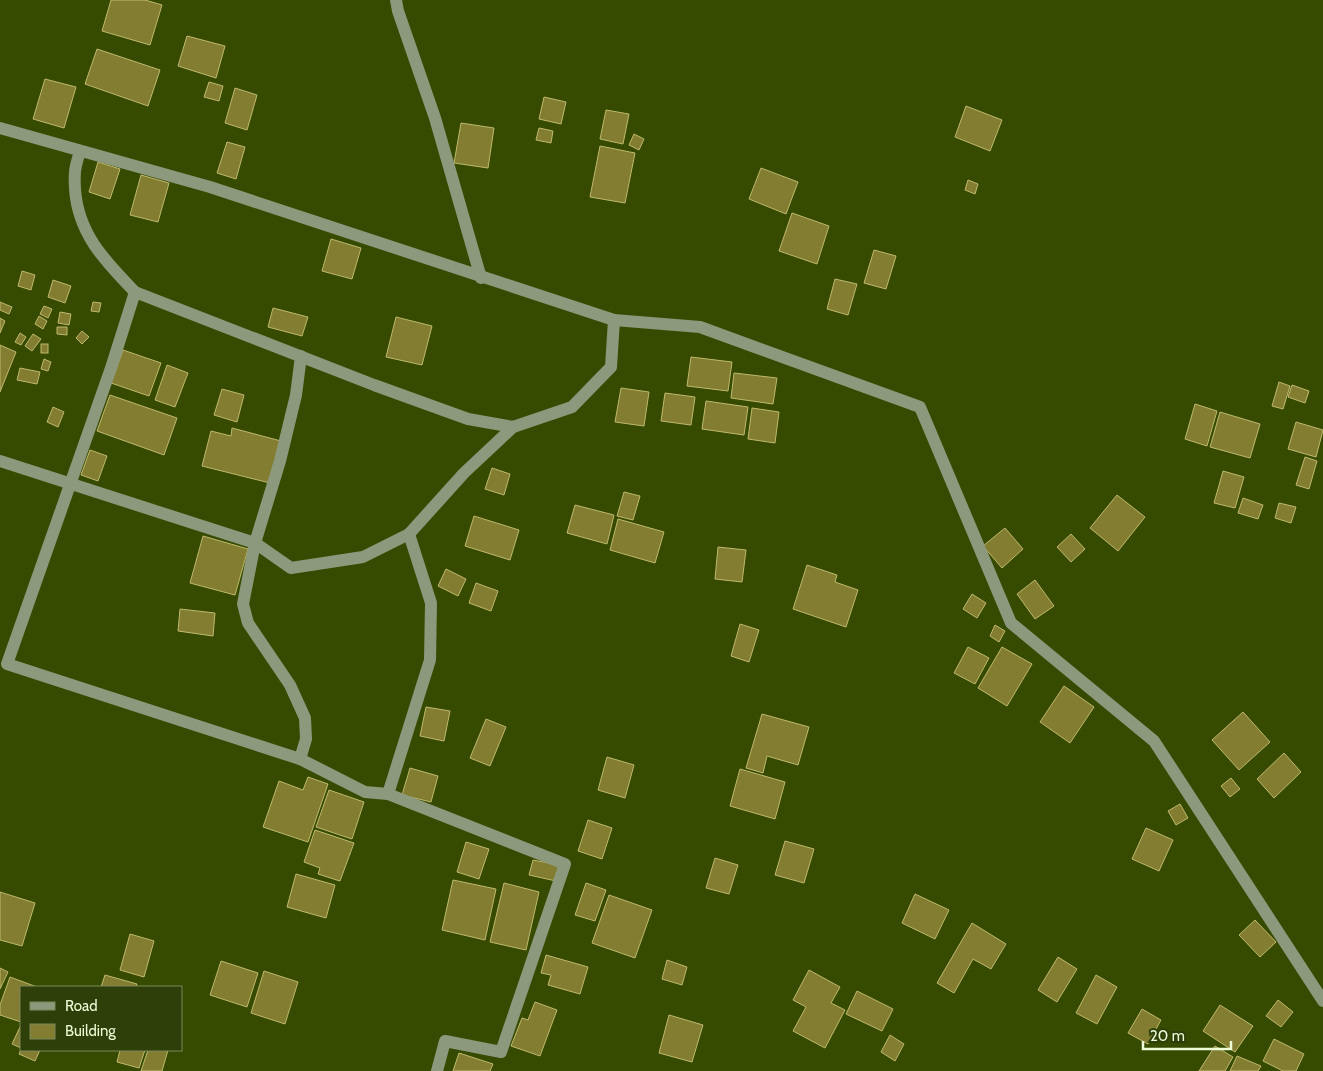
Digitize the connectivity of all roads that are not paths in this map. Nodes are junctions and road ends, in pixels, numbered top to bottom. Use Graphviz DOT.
graph roads {
  1 [pos="396,0"];
  2 [pos="0,128"];
  3 [pos="80,152"];
  4 [pos="482,278"];
  5 [pos="136,292"];
  6 [pos="614,320"];
  7 [pos="301,356"];
  8 [pos="513,427"];
  9 [pos="0,461"];
  10 [pos="70,483"];
  11 [pos="409,534"];
  12 [pos="255,543"];
  13 [pos="4,662"];
  14 [pos="300,759"];
  15 [pos="388,794"];
  16 [pos="1323,1001"];
  17 [pos="437,1071"];
  1 -- 4 [label="street"];
  2 -- 3 [label="street"];
  3 -- 4 [label="street"];
  3 -- 5 [label="street"];
  4 -- 6 [label="street"];
  5 -- 7 [label="street"];
  5 -- 10 [label="street"];
  6 -- 8 [label="street"];
  6 -- 16 [label="street"];
  7 -- 8 [label="street"];
  7 -- 12 [label="street"];
  8 -- 11 [label="street"];
  9 -- 10 [label="street"];
  10 -- 12 [label="street"];
  10 -- 13 [label="street"];
  11 -- 12 [label="street"];
  11 -- 15 [label="street"];
  12 -- 14 [label="street"];
  13 -- 14 [label="street"];
  14 -- 15 [label="street"];
  15 -- 17 [label="street"];
}
